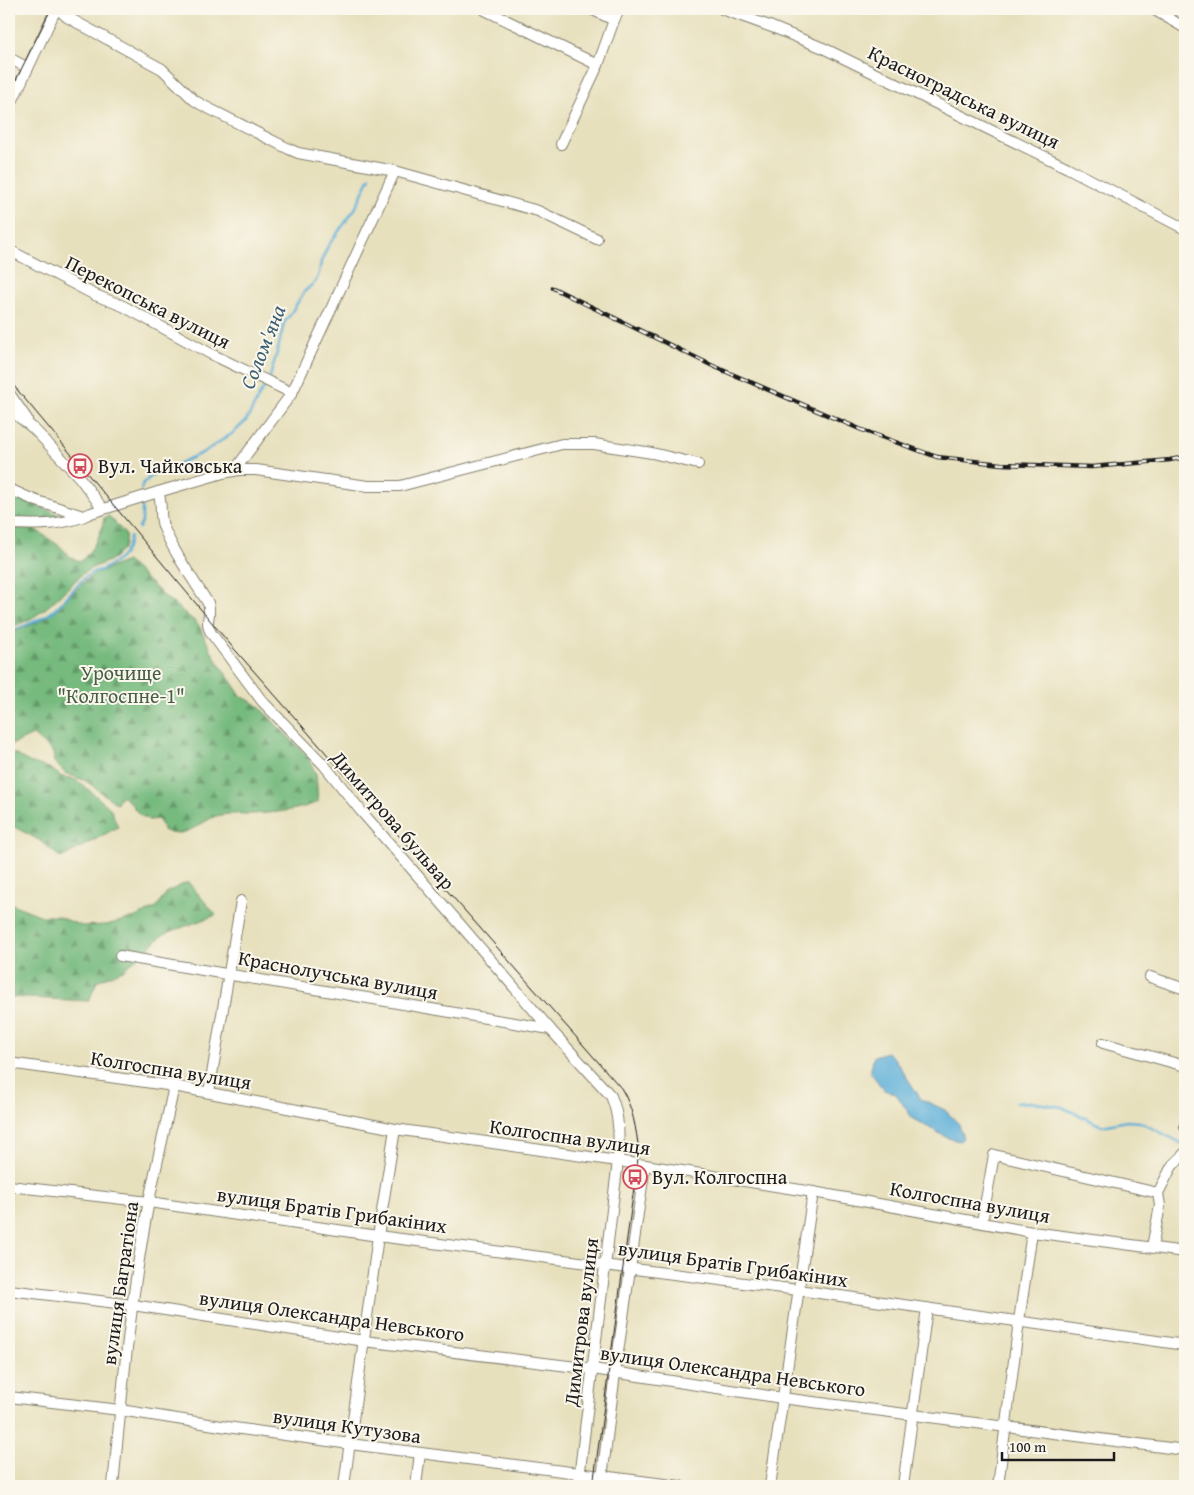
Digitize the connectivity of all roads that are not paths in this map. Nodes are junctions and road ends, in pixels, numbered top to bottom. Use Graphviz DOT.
graph roads {
  1 [pos="57,9"];
  2 [pos="483,9"];
  3 [pos="591,9"];
  4 [pos="620,9"];
  5 [pos="722,9"];
  6 [pos="1153,9"];
  7 [pos="614,20"];
  8 [pos="1185,28"];
  9 [pos="9,58"];
  10 [pos="598,65"];
  11 [pos="28,68"];
  12 [pos="9,108"];
  13 [pos="561,144"];
  14 [pos="395,171"];
  15 [pos="1185,229"];
  16 [pos="597,238"];
  17 [pos="9,250"];
  18 [pos="9,393"];
  19 [pos="292,393"];
  20 [pos="9,409"];
  21 [pos="37,432"];
  22 [pos="698,464"];
  23 [pos="234,471"];
  24 [pos="9,489"];
  25 [pos="158,492"];
  26 [pos="103,509"];
  27 [pos="84,517"];
  28 [pos="9,524"];
  29 [pos="240,901"];
  30 [pos="120,956"];
  31 [pos="229,974"];
  32 [pos="1150,977"];
  33 [pos="1185,989"];
  34 [pos="550,1029"];
  35 [pos="1103,1043"];
  36 [pos="9,1063"];
  37 [pos="1185,1066"];
  38 [pos="174,1086"];
  39 [pos="209,1092"];
  40 [pos="395,1129"];
  41 [pos="1185,1154"];
  42 [pos="618,1161"];
  43 [pos="646,1165"];
  44 [pos="9,1186"];
  45 [pos="813,1192"];
  46 [pos="1158,1193"];
  47 [pos="149,1202"];
  48 [pos="982,1222"];
  49 [pos="1032,1232"];
  50 [pos="378,1236"];
  51 [pos="1152,1247"];
  52 [pos="1185,1252"];
  53 [pos="606,1264"];
  54 [pos="631,1268"];
  55 [pos="9,1290"];
  56 [pos="798,1290"];
  57 [pos="133,1305"];
  58 [pos="927,1308"];
  59 [pos="1019,1321"];
  60 [pos="364,1341"];
  61 [pos="1185,1345"];
  62 [pos="593,1369"];
  63 [pos="615,1373"];
  64 [pos="9,1397"];
  65 [pos="782,1398"];
  66 [pos="120,1410"];
  67 [pos="912,1414"];
  68 [pos="1006,1426"];
  69 [pos="350,1444"];
  70 [pos="1185,1450"];
  71 [pos="420,1453"];
  72 [pos="579,1474"];
  73 [pos="602,1481"];
  74 [pos="113,1486"];
  75 [pos="344,1486"];
  76 [pos="416,1486"];
  77 [pos="578,1486"];
  78 [pos="680,1486"];
  79 [pos="770,1486"];
  80 [pos="903,1486"];
  81 [pos="998,1486"];
  1 -- 11 [label="street"];
  1 -- 14 [label="street"];
  2 -- 10 [label="street"];
  3 -- 7 [label="street"];
  4 -- 7 [label="street"];
  5 -- 15 [label="street, Красноградська вулиця"];
  6 -- 8 [label="street"];
  7 -- 10 [label="street"];
  9 -- 11 [label="street"];
  10 -- 13 [label="street"];
  11 -- 12 [label="street"];
  14 -- 16 [label="street"];
  14 -- 19 [label="street"];
  17 -- 19 [label="street, Перекопська вулиця"];
  18 -- 21 [label="street"];
  19 -- 23 [label="street"];
  20 -- 21 [label="street"];
  21 -- 26 [label="street"];
  22 -- 23 [label="street"];
  23 -- 25 [label="street"];
  24 -- 27 [label="street"];
  25 -- 26 [label="street"];
  25 -- 34 [label="street, Димитрова бульвар"];
  26 -- 27 [label="street"];
  27 -- 28 [label="street"];
  29 -- 31 [label="street"];
  30 -- 31 [label="street, Краснолучська вулиця"];
  31 -- 34 [label="street, Краснолучська вулиця"];
  31 -- 39 [label="street"];
  32 -- 33 [label="street"];
  34 -- 42 [label="street, Димитрова бульвар"];
  35 -- 37 [label="street"];
  36 -- 38 [label="street, Колгоспна вулиця"];
  38 -- 39 [label="street, Колгоспна вулиця"];
  38 -- 47 [label="street, вулиця Багратіона"];
  39 -- 40 [label="street, Колгоспна вулиця"];
  40 -- 42 [label="street, Колгоспна вулиця"];
  40 -- 50 [label="street"];
  41 -- 46 [label="street"];
  42 -- 43 [label="street, Колгоспна вулиця"];
  42 -- 53 [label="street, Димитрова вулиця"];
  43 -- 45 [label="street, Колгоспна вулиця"];
  43 -- 54 [label="street, Димитрова вулиця"];
  44 -- 47 [label="street, вулиця Братів Грибакіних"];
  45 -- 48 [label="street, Колгоспна вулиця"];
  45 -- 56 [label="street"];
  46 -- 48 [label="street"];
  46 -- 51 [label="street"];
  47 -- 50 [label="street, вулиця Братів Грибакіних"];
  47 -- 57 [label="street, вулиця Багратіона"];
  48 -- 49 [label="street, Колгоспна вулиця"];
  49 -- 51 [label="street, Колгоспна вулиця"];
  49 -- 59 [label="street"];
  50 -- 53 [label="street, вулиця Братів Грибакіних"];
  50 -- 60 [label="street"];
  51 -- 52 [label="street, Колгоспна вулиця"];
  53 -- 54 [label="street, вулиця Братів Грибакіних"];
  53 -- 62 [label="street, Димитрова вулиця"];
  54 -- 56 [label="street, вулиця Братів Грибакіних"];
  54 -- 63 [label="street, Димитрова вулиця"];
  55 -- 57 [label="street, вулиця Олександра Невського"];
  56 -- 58 [label="street, вулиця Братів Грибакіних"];
  56 -- 65 [label="street"];
  57 -- 60 [label="street, вулиця Олександра Невського"];
  57 -- 66 [label="street, вулиця Багратіона"];
  58 -- 59 [label="street, вулиця Братів Грибакіних"];
  58 -- 67 [label="street"];
  59 -- 61 [label="street, вулиця Братів Грибакіних"];
  59 -- 68 [label="street"];
  60 -- 62 [label="street, вулиця Олександра Невського"];
  60 -- 69 [label="street"];
  62 -- 63 [label="street, вулиця Олександра Невського"];
  62 -- 72 [label="street, Димитрова вулиця"];
  63 -- 65 [label="street, вулиця Олександра Невського"];
  63 -- 73 [label="street, Димитрова вулиця"];
  64 -- 66 [label="street, вулиця Кутузова"];
  65 -- 67 [label="street, вулиця Олександра Невського"];
  65 -- 79 [label="street"];
  66 -- 69 [label="street, вулиця Кутузова"];
  66 -- 74 [label="street, вулиця Багратіона"];
  67 -- 68 [label="street, вулиця Олександра Невського"];
  67 -- 80 [label="street"];
  68 -- 70 [label="street, вулиця Олександра Невського"];
  68 -- 81 [label="street"];
  69 -- 71 [label="street, вулиця Кутузова"];
  69 -- 75 [label="street"];
  71 -- 72 [label="street, вулиця Кутузова"];
  71 -- 76 [label="street"];
  72 -- 73 [label="street, вулиця Кутузова"];
  72 -- 77 [label="street, Димитрова вулиця"];
  73 -- 78 [label="street, вулиця Кутузова"];
}
